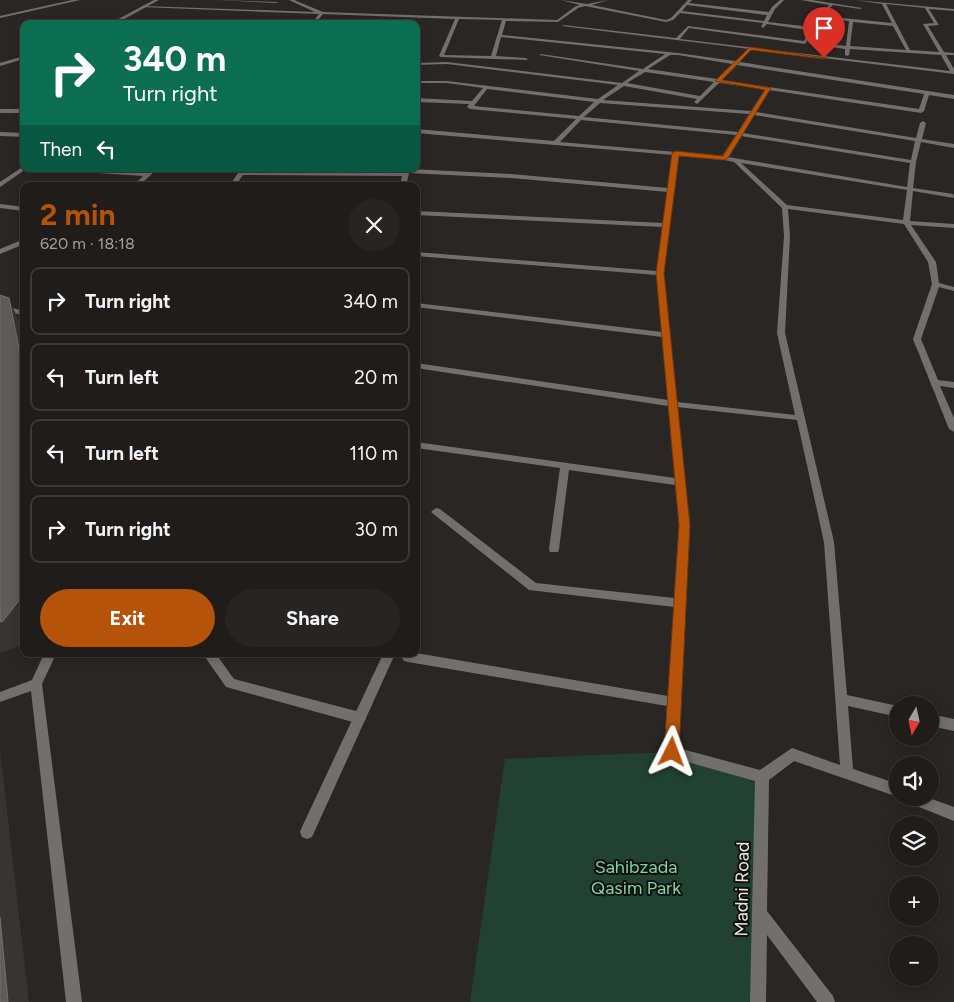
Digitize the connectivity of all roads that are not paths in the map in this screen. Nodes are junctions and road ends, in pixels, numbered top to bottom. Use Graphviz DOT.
graph roads {
  1 [pos="78,0"];
  2 [pos="157,0"];
  3 [pos="218,0"];
  4 [pos="291,0"];
  5 [pos="563,0"];
  6 [pos="606,0"];
  7 [pos="782,0"];
  8 [pos="803,0"];
  9 [pos="857,0"];
  10 [pos="944,0"];
  11 [pos="276,2"];
  12 [pos="688,2"];
  13 [pos="832,4"];
  14 [pos="884,4"];
  15 [pos="585,5"];
  16 [pos="742,5"];
  17 [pos="143,7"];
  18 [pos="860,8"];
  19 [pos="927,8"];
  20 [pos="946,9"];
  21 [pos="739,10"];
  22 [pos="954,10"];
  23 [pos="278,11"];
  24 [pos="679,12"];
  25 [pos="322,13"];
  26 [pos="771,14"];
  27 [pos="0,17"];
  28 [pos="413,17"];
  29 [pos="819,17"];
  30 [pos="457,18"];
  31 [pos="732,19"];
  32 [pos="119,20"];
  33 [pos="268,20"];
  34 [pos="316,20"];
  35 [pos="411,20"];
  36 [pos="504,20"];
  37 [pos="851,20"];
  38 [pos="558,21"];
  39 [pos="766,23"];
  40 [pos="894,25"];
  41 [pos="564,26"];
  42 [pos="811,28"];
  43 [pos="723,32"];
  44 [pos="500,36"];
  45 [pos="757,36"];
  46 [pos="559,37"];
  47 [pos="824,38"];
  48 [pos="677,40"];
  49 [pos="714,44"];
  50 [pos="550,46"];
  51 [pos="848,48"];
  52 [pos="750,49"];
  53 [pos="545,50"];
  54 [pos="909,52"];
  55 [pos="942,53"];
  56 [pos="668,54"];
  57 [pos="954,54"];
  58 [pos="433,56"];
  59 [pos="441,56"];
  60 [pos="20,58"];
  61 [pos="493,58"];
  62 [pos="526,59"];
  63 [pos="847,60"];
  64 [pos="736,62"];
  65 [pos="420,64"];
  66 [pos="0,65"];
  67 [pos="642,70"];
  68 [pos="718,81"];
  69 [pos="420,82"];
  70 [pos="622,84"];
  71 [pos="486,87"];
  72 [pos="768,88"];
  73 [pos="927,92"];
  74 [pos="954,97"];
  75 [pos="701,98"];
  76 [pos="420,100"];
  77 [pos="598,102"];
  78 [pos="474,103"];
  79 [pos="20,105"];
  80 [pos="691,108"];
  81 [pos="0,111"];
  82 [pos="13,111"];
  83 [pos="20,111"];
  84 [pos="753,113"];
  85 [pos="580,118"];
  86 [pos="923,124"];
  87 [pos="420,131"];
  88 [pos="0,134"];
  89 [pos="740,134"];
  90 [pos="20,135"];
  91 [pos="919,140"];
  92 [pos="556,142"];
  93 [pos="954,146"];
  94 [pos="676,153"];
  95 [pos="724,158"];
  96 [pos="914,162"];
  97 [pos="20,171"];
  98 [pos="116,172"];
  99 [pos="150,172"];
  100 [pos="407,172"];
  101 [pos="148,174"];
  102 [pos="140,182"];
  103 [pos="0,185"];
  104 [pos="910,188"];
  105 [pos="671,190"];
  106 [pos="953,196"];
  107 [pos="0,206"];
  108 [pos="785,207"];
  109 [pos="20,208"];
  110 [pos="420,213"];
  111 [pos="906,223"];
  112 [pos="666,225"];
  113 [pos="954,226"];
  114 [pos="20,243"];
  115 [pos="0,252"];
  116 [pos="420,254"];
  117 [pos="660,273"];
  118 [pos="936,284"];
  119 [pos="954,289"];
  120 [pos="420,305"];
  121 [pos="0,306"];
  122 [pos="20,313"];
  123 [pos="666,335"];
  124 [pos="420,366"];
  125 [pos="934,382"];
  126 [pos="954,385"];
  127 [pos="673,404"];
  128 [pos="800,418"];
  129 [pos="954,430"];
  130 [pos="420,446"];
  131 [pos="565,466"];
  132 [pos="680,482"];
  133 [pos="436,512"];
  134 [pos="554,549"];
  135 [pos="680,603"];
  136 [pos="49,657"];
  137 [pos="211,657"];
  138 [pos="388,657"];
  139 [pos="408,657"];
  140 [pos="36,684"];
  141 [pos="0,698"];
  142 [pos="841,699"];
  143 [pos="674,702"];
  144 [pos="889,710"];
  145 [pos="360,718"];
  146 [pos="939,722"];
  147 [pos="954,725"];
  148 [pos="846,772"];
  149 [pos="762,777"];
  150 [pos="889,788"];
  151 [pos="934,806"];
  152 [pos="954,814"];
  153 [pos="307,832"];
  154 [pos="760,914"];
  155 [pos="74,1002"];
  156 [pos="758,1002"];
  157 [pos="827,1002"];
  1 -- 27 [label="street"];
  2 -- 17 [label="street"];
  3 -- 11 [label="street"];
  4 -- 25 [label="street"];
  5 -- 15 [label="street"];
  6 -- 15 [label="street"];
  7 -- 26 [label="street"];
  8 -- 13 [label="street"];
  9 -- 14 [label="street"];
  10 -- 20 [label="street"];
  12 -- 21 [label="street"];
  12 -- 24 [label="street"];
  13 -- 18 [label="street"];
  13 -- 29 [label="street"];
  14 -- 19 [label="street"];
  14 -- 40 [label="street"];
  15 -- 24 [label="street"];
  15 -- 38 [label="street"];
  16 -- 21 [label="street"];
  17 -- 23 [label="street"];
  17 -- 32 [label="street"];
  19 -- 20 [label="street"];
  19 -- 55 [label="street"];
  20 -- 22 [label="street"];
  21 -- 26 [label="street"];
  21 -- 31 [label="street"];
  23 -- 25 [label="street"];
  23 -- 33 [label="street"];
  24 -- 31 [label="street"];
  25 -- 28 [label="street"];
  25 -- 34 [label="street"];
  26 -- 39 [label="street"];
  28 -- 30 [label="street"];
  28 -- 35 [label="street"];
  29 -- 37 [label="street"];
  29 -- 42 [label="street"];
  30 -- 36 [label="street"];
  30 -- 59 [label="street"];
  31 -- 39 [label="street"];
  31 -- 43 [label="street"];
  36 -- 38 [label="street"];
  36 -- 44 [label="street"];
  37 -- 40 [label="street"];
  37 -- 51 [label="street"];
  38 -- 41 [label="street"];
  39 -- 42 [label="street"];
  39 -- 45 [label="street"];
  40 -- 54 [label="street"];
  41 -- 46 [label="street"];
  41 -- 48 [label="street"];
  42 -- 47 [label="street"];
  43 -- 45 [label="street"];
  43 -- 48 [label="street"];
  43 -- 49 [label="street"];
  44 -- 46 [label="street"];
  44 -- 61 [label="street"];
  45 -- 47 [label="street"];
  45 -- 52 [label="street"];
  46 -- 50 [label="street"];
  46 -- 56 [label="street"];
  47 -- 51 [label="street"];
  48 -- 49 [label="street"];
  49 -- 52 [label="street"];
  51 -- 54 [label="street"];
  51 -- 63 [label="street"];
  52 -- 63 [label="street"];
  52 -- 64 [label="street"];
  53 -- 67 [label="street"];
  54 -- 55 [label="street"];
  55 -- 57 [label="street"];
  55 -- 63 [label="street"];
  56 -- 64 [label="street"];
  56 -- 67 [label="street"];
  58 -- 59 [label="street"];
  59 -- 61 [label="street"];
  60 -- 66 [label="street"];
  61 -- 62 [label="street"];
  64 -- 68 [label="street"];
  64 -- 73 [label="street"];
  65 -- 70 [label="street"];
  67 -- 68 [label="street"];
  67 -- 70 [label="street"];
  68 -- 72 [label="street"];
  68 -- 75 [label="street"];
  69 -- 71 [label="street"];
  70 -- 75 [label="street"];
  70 -- 77 [label="street"];
  71 -- 77 [label="street"];
  71 -- 78 [label="street"];
  72 -- 73 [label="street"];
  72 -- 84 [label="street"];
  73 -- 74 [label="street"];
  75 -- 80 [label="street"];
  76 -- 78 [label="street"];
  77 -- 80 [label="street"];
  77 -- 85 [label="street"];
  78 -- 85 [label="street"];
  79 -- 82 [label="street"];
  80 -- 84 [label="street"];
  81 -- 82 [label="street"];
  82 -- 83 [label="street"];
  84 -- 89 [label="street"];
  84 -- 91 [label="street"];
  85 -- 89 [label="street"];
  85 -- 92 [label="street"];
  86 -- 91 [label="street"];
  87 -- 92 [label="street"];
  88 -- 90 [label="street"];
  89 -- 95 [label="street"];
  89 -- 96 [label="street"];
  91 -- 93 [label="street"];
  91 -- 96 [label="street"];
  92 -- 94 [label="street"];
  94 -- 95 [label="street"];
  94 -- 105 [label="street"];
  95 -- 104 [label="street"];
  95 -- 108 [label="street"];
  96 -- 104 [label="street"];
  97 -- 103 [label="street"];
  98 -- 101 [label="street"];
  99 -- 101 [label="street"];
  100 -- 105 [label="street"];
  101 -- 102 [label="street"];
  104 -- 106 [label="street"];
  104 -- 111 [label="street"];
  105 -- 112 [label="street"];
  107 -- 109 [label="street"];
  108 -- 111 [label="street"];
  108 -- 128 [label="street"];
  110 -- 112 [label="street"];
  111 -- 113 [label="street"];
  111 -- 118 [label="street"];
  112 -- 117 [label="street"];
  114 -- 115 [label="street"];
  116 -- 117 [label="street"];
  117 -- 123 [label="street"];
  118 -- 119 [label="street"];
  118 -- 125 [label="street"];
  120 -- 123 [label="street"];
  121 -- 122 [label="street"];
  123 -- 127 [label="street"];
  124 -- 127 [label="street"];
  125 -- 126 [label="street"];
  125 -- 129 [label="street"];
  127 -- 128 [label="street"];
  127 -- 132 [label="street"];
  128 -- 142 [label="street"];
  130 -- 131 [label="street"];
  131 -- 132 [label="street"];
  131 -- 134 [label="street"];
  132 -- 135 [label="street"];
  133 -- 135 [label="street"];
  135 -- 143 [label="street"];
  136 -- 140 [label="street"];
  137 -- 145 [label="street"];
  138 -- 145 [label="street"];
  139 -- 143 [label="street"];
  140 -- 141 [label="street"];
  140 -- 155 [label="street"];
  142 -- 144 [label="street"];
  142 -- 148 [label="street"];
  143 -- 149 [label="street"];
  145 -- 153 [label="street"];
  146 -- 147 [label="street"];
  148 -- 149 [label="street"];
  148 -- 150 [label="street"];
  149 -- 154 [label="street, Madni Road"];
  151 -- 152 [label="street"];
  154 -- 156 [label="street, Madni Road"];
  154 -- 157 [label="street"];
}
